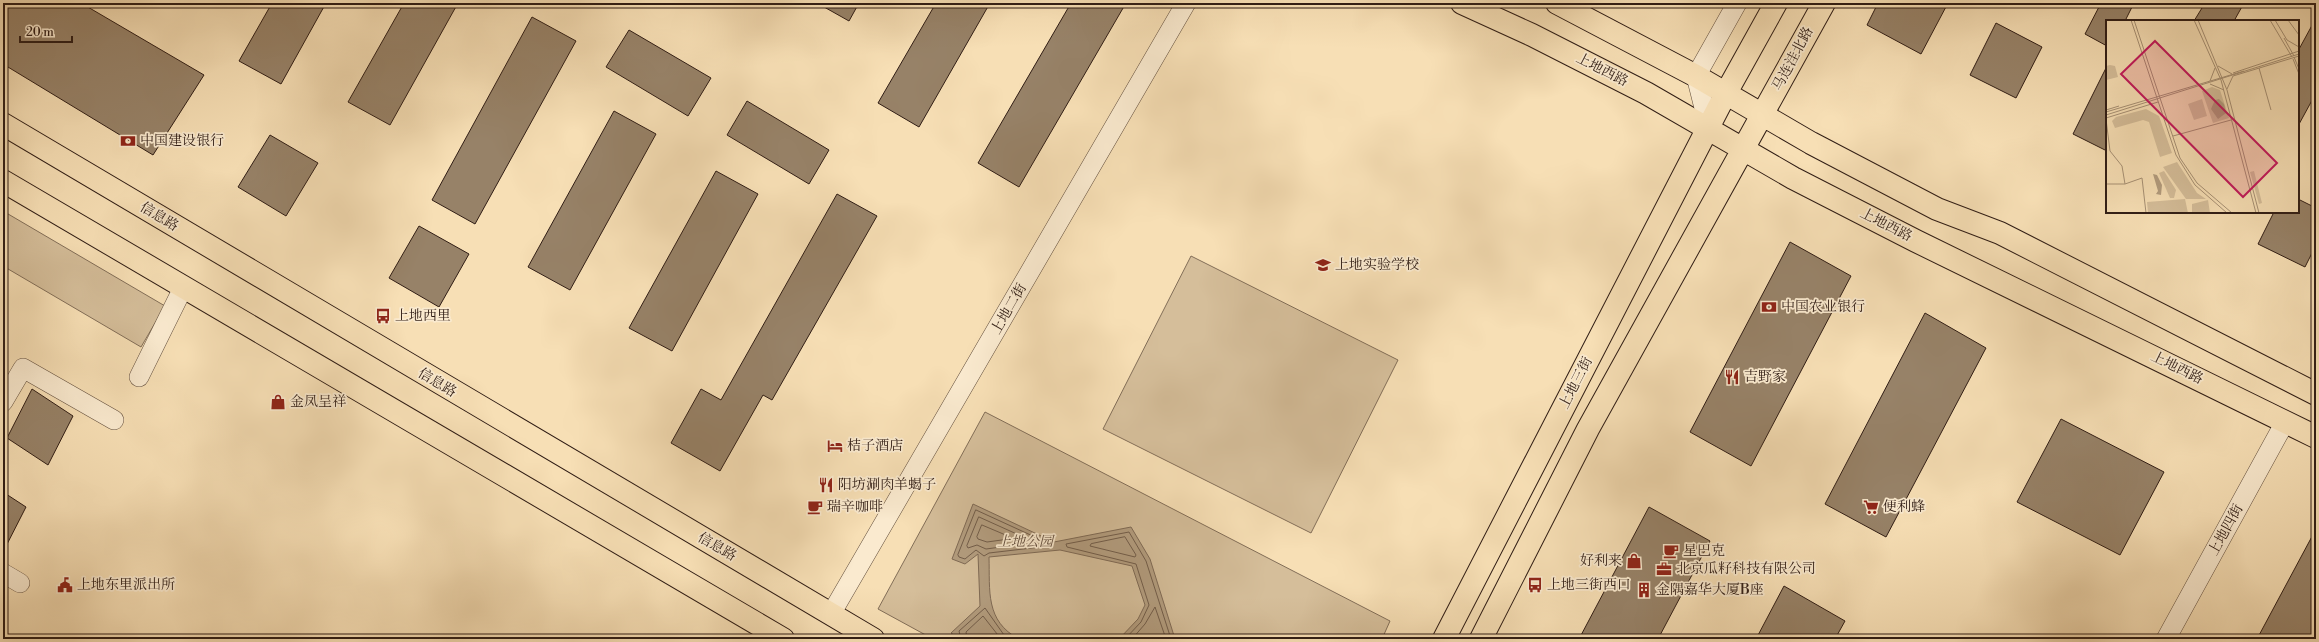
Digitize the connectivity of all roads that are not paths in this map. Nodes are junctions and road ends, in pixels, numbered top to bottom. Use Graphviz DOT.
graph roads {
  1 [pos="1186,3"];
  2 [pos="1462,3"];
  3 [pos="1557,3"];
  4 [pos="1736,3"];
  5 [pos="1776,3"];
  6 [pos="1824,3"];
  7 [pos="1696,76"];
  8 [pos="1726,93"];
  9 [pos="1763,115"];
  10 [pos="3,124"];
  11 [pos="1709,128"];
  12 [pos="1745,148"];
  13 [pos="3,181"];
  14 [pos="183,288"];
  15 [pos="139,377"];
  16 [pos="2316,394"];
  17 [pos="3,402"];
  18 [pos="114,420"];
  19 [pos="2285,422"];
  20 [pos="2316,437"];
  21 [pos="3,573"];
  22 [pos="20,583"];
  23 [pos="831,614"];
  24 [pos="783,639"];
  25 [pos="873,639"];
  26 [pos="1444,639"];
  27 [pos="1481,639"];
  28 [pos="2166,639"];
  1 -- 23 [label="street, 上地二街"];
  2 -- 11 [label="main road, 上地西路"];
  3 -- 7 [label="main road"];
  4 -- 7 [label="street"];
  5 -- 8 [label="main road"];
  6 -- 9 [label="main road, 马连洼北路"];
  7 -- 8 [label="main road"];
  7 -- 11 [label="street"];
  8 -- 9 [label="main road"];
  8 -- 11 [label="main road, 上地三街"];
  9 -- 12 [label="main road, 马连洼北路"];
  9 -- 16 [label="main road"];
  10 -- 23 [label="main road, 信息路"];
  11 -- 12 [label="main road, 上地西路"];
  11 -- 26 [label="main road, 上地三街"];
  12 -- 19 [label="main road, 上地西路"];
  12 -- 27 [label="main road"];
  13 -- 14 [label="main road"];
  14 -- 15 [label="street"];
  14 -- 24 [label="main road"];
  17 -- 18 [label="street"];
  19 -- 20 [label="main road, 上地西路"];
  19 -- 28 [label="street, 上地四街"];
  21 -- 22 [label="street"];
  23 -- 25 [label="main road, 信息路"];
}
